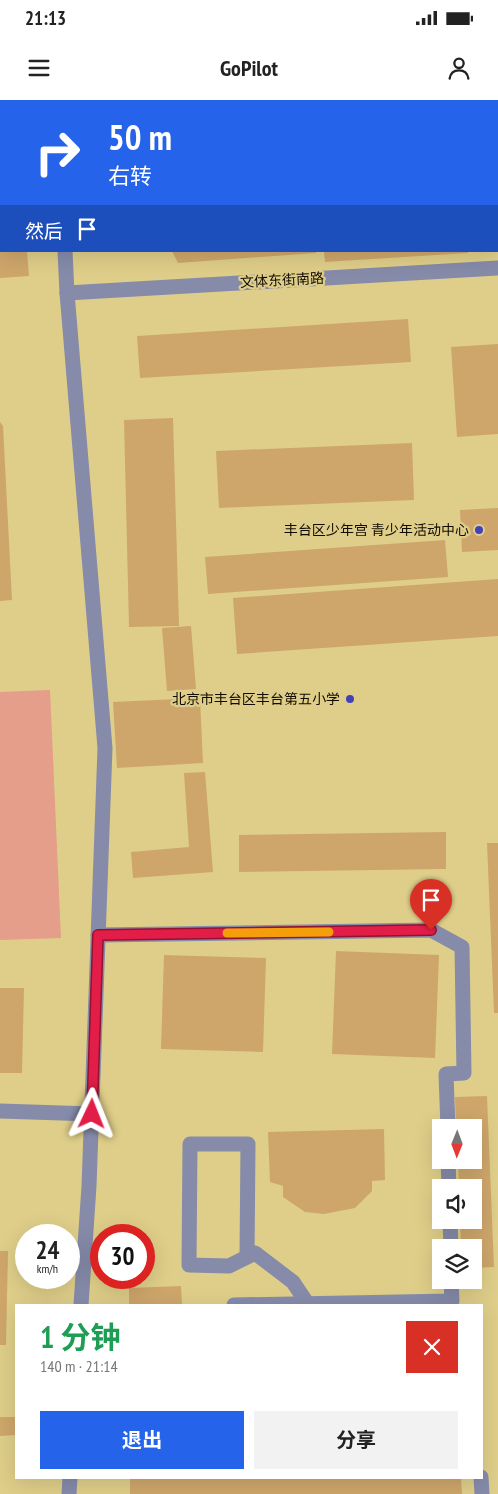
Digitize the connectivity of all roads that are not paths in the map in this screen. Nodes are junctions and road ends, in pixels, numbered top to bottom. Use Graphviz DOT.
graph roads {
  1 [pos="65,252"];
  2 [pos="498,268"];
  3 [pos="67,293"];
  4 [pos="98,935"];
  5 [pos="0,1111"];
  6 [pos="92,1114"];
  7 [pos="448,1119"];
  8 [pos="247,1257"];
  9 [pos="452,1289"];
  10 [pos="307,1303"];
  11 [pos="452,1303"];
  12 [pos="81,1304"];
  13 [pos="270,1304"];
  14 [pos="70,1479"];
  15 [pos="481,1479"];
  16 [pos="69,1494"];
  17 [pos="482,1494"];
  1 -- 3 [label="street"];
  2 -- 3 [label="street, 文体东街南路"];
  3 -- 4 [label="street"];
  4 -- 6 [label="street"];
  4 -- 7 [label="street"];
  5 -- 6 [label="street"];
  6 -- 12 [label="street"];
  8 -- 8 [label="street"];
  8 -- 10 [label="street"];
  9 -- 11 [label="street"];
  10 -- 11 [label="street"];
  10 -- 13 [label="street"];
  14 -- 16 [label="street"];
  15 -- 17 [label="street"];
}
